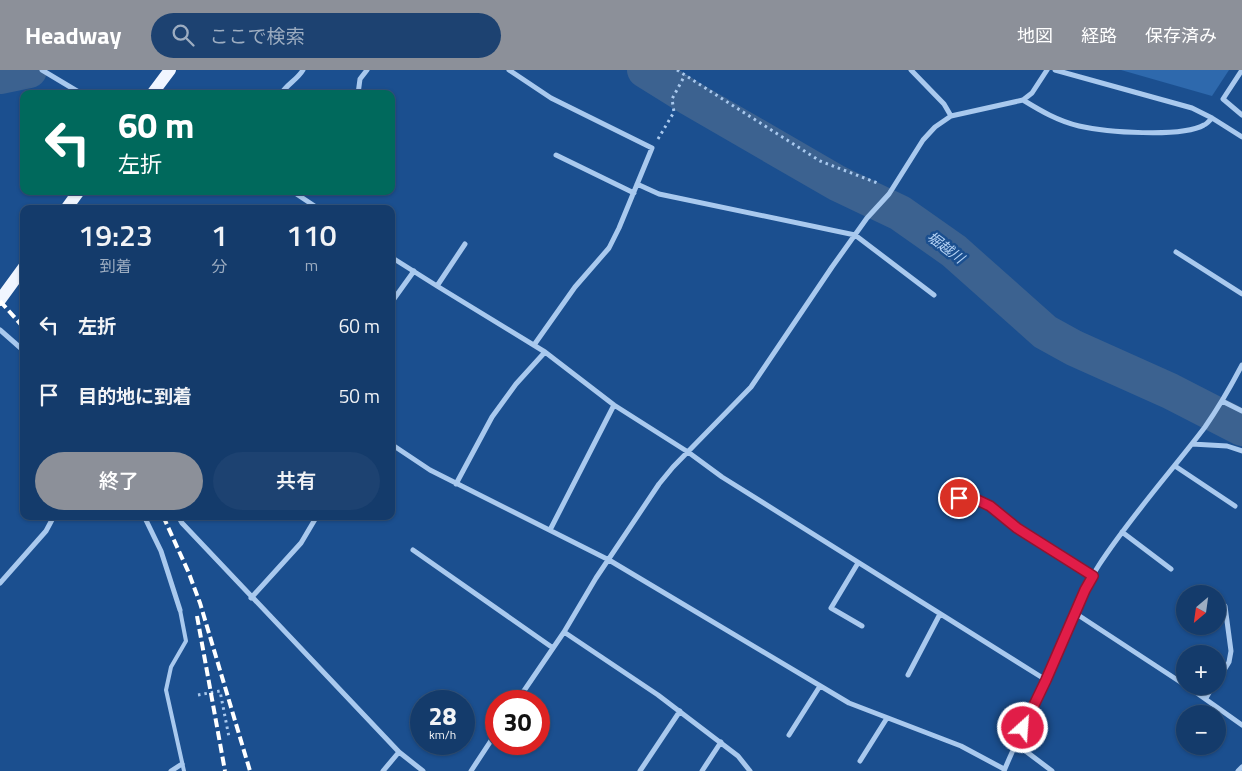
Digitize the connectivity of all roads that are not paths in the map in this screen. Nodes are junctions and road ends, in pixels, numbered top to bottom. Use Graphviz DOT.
graph roads {
  1 [pos="42,70"];
  2 [pos="170,70"];
  3 [pos="303,70"];
  4 [pos="368,70"];
  5 [pos="509,70"];
  6 [pos="911,70"];
  7 [pos="1048,70"];
  8 [pos="1055,70"];
  9 [pos="1242,70"];
  10 [pos="75,90"];
  11 [pos="155,90"];
  12 [pos="285,90"];
  13 [pos="359,90"];
  14 [pos="1023,100"];
  15 [pos="1242,114"];
  16 [pos="951,116"];
  17 [pos="1212,118"];
  18 [pos="1242,137"];
  19 [pos="556,156"];
  20 [pos="637,184"];
  21 [pos="634,192"];
  22 [pos="299,195"];
  23 [pos="302,197"];
  24 [pos="313,205"];
  25 [pos="855,235"];
  26 [pos="465,244"];
  27 [pos="1176,252"];
  28 [pos="395,259"];
  29 [pos="414,271"];
  30 [pos="20,272"];
  31 [pos="437,286"];
  32 [pos="1242,294"];
  33 [pos="934,295"];
  34 [pos="395,297"];
  35 [pos="0,300"];
  36 [pos="0,330"];
  37 [pos="534,345"];
  38 [pos="20,348"];
  39 [pos="545,352"];
  40 [pos="1242,365"];
  41 [pos="1222,401"];
  42 [pos="614,406"];
  43 [pos="1242,411"];
  44 [pos="1192,444"];
  45 [pos="395,447"];
  46 [pos="1242,451"];
  47 [pos="688,452"];
  48 [pos="1175,466"];
  49 [pos="456,484"];
  50 [pos="959,498"];
  51 [pos="1235,506"];
  52 [pos="52,520"];
  53 [pos="146,520"];
  54 [pos="180,520"];
  55 [pos="315,520"];
  56 [pos="550,530"];
  57 [pos="1122,532"];
  58 [pos="414,550"];
  59 [pos="609,560"];
  60 [pos="858,563"];
  61 [pos="1171,568"];
  62 [pos="1093,576"];
  63 [pos="0,583"];
  64 [pos="251,598"];
  65 [pos="180,610"];
  66 [pos="1076,613"];
  67 [pos="940,614"];
  68 [pos="1226,614"];
  69 [pos="862,626"];
  70 [pos="564,632"];
  71 [pos="553,648"];
  72 [pos="1226,667"];
  73 [pos="908,675"];
  74 [pos="1176,679"];
  75 [pos="1046,680"];
  76 [pos="820,686"];
  77 [pos="524,690"];
  78 [pos="1201,695"];
  79 [pos="1208,695"];
  80 [pos="1206,698"];
  81 [pos="680,711"];
  82 [pos="887,718"];
  83 [pos="1242,725"];
  84 [pos="789,735"];
  85 [pos="721,742"];
  86 [pos="1015,743"];
  87 [pos="485,750"];
  88 [pos="399,752"];
  89 [pos="860,761"];
  90 [pos="182,764"];
  91 [pos="1242,766"];
  92 [pos="1004,770"];
  93 [pos="171,771"];
  94 [pos="184,771"];
  95 [pos="383,771"];
  96 [pos="423,771"];
  97 [pos="471,771"];
  98 [pos="640,771"];
  99 [pos="702,771"];
  100 [pos="750,771"];
  101 [pos="1052,771"];
  102 [pos="1238,771"];
  1 -- 10 [label="street"];
  2 -- 11 [label="main road"];
  3 -- 12 [label="street"];
  4 -- 13 [label="street"];
  5 -- 20 [label="street"];
  6 -- 16 [label="street"];
  7 -- 14 [label="street"];
  8 -- 17 [label="street"];
  9 -- 15 [label="street"];
  14 -- 16 [label="street"];
  14 -- 17 [label="street"];
  16 -- 25 [label="street"];
  17 -- 18 [label="street"];
  19 -- 21 [label="street"];
  20 -- 21 [label="street"];
  20 -- 25 [label="street"];
  21 -- 37 [label="street"];
  22 -- 23 [label="street"];
  23 -- 24 [label="street"];
  25 -- 33 [label="street"];
  25 -- 47 [label="street"];
  26 -- 31 [label="street"];
  27 -- 32 [label="street"];
  28 -- 29 [label="street"];
  29 -- 31 [label="street"];
  29 -- 34 [label="street"];
  30 -- 35 [label="main road"];
  31 -- 37 [label="street"];
  36 -- 38 [label="street"];
  37 -- 39 [label="street"];
  39 -- 42 [label="street"];
  39 -- 49 [label="street"];
  40 -- 41 [label="street"];
  41 -- 43 [label="street"];
  41 -- 44 [label="street"];
  42 -- 47 [label="street"];
  42 -- 56 [label="street"];
  44 -- 46 [label="street"];
  44 -- 48 [label="street"];
  45 -- 49 [label="street"];
  47 -- 59 [label="street"];
  47 -- 60 [label="street"];
  48 -- 51 [label="street"];
  48 -- 57 [label="street"];
  49 -- 56 [label="street"];
  50 -- 62 [label="street"];
  52 -- 63 [label="street"];
  53 -- 65 [label="street"];
  54 -- 64 [label="street"];
  55 -- 64 [label="street"];
  56 -- 59 [label="street"];
  57 -- 61 [label="street"];
  57 -- 62 [label="street"];
  58 -- 71 [label="street"];
  59 -- 70 [label="street"];
  59 -- 76 [label="street"];
  60 -- 67 [label="street"];
  60 -- 69 [label="street"];
  62 -- 66 [label="street"];
  64 -- 88 [label="street"];
  65 -- 90 [label="lane"];
  66 -- 74 [label="street"];
  66 -- 75 [label="street"];
  67 -- 73 [label="street"];
  67 -- 75 [label="street"];
  68 -- 72 [label="street"];
  70 -- 71 [label="street"];
  70 -- 81 [label="street"];
  71 -- 77 [label="street"];
  75 -- 86 [label="street"];
  76 -- 82 [label="street"];
  76 -- 84 [label="street"];
  78 -- 80 [label="street"];
  79 -- 80 [label="street"];
  80 -- 83 [label="street"];
  81 -- 85 [label="street"];
  81 -- 98 [label="street"];
  82 -- 89 [label="street"];
  82 -- 92 [label="street"];
  85 -- 99 [label="street"];
  85 -- 100 [label="street"];
  86 -- 92 [label="street"];
  86 -- 101 [label="street"];
  87 -- 97 [label="street"];
  88 -- 95 [label="street"];
  88 -- 96 [label="street"];
  90 -- 93 [label="street"];
  90 -- 94 [label="lane"];
  91 -- 102 [label="street"];
}
